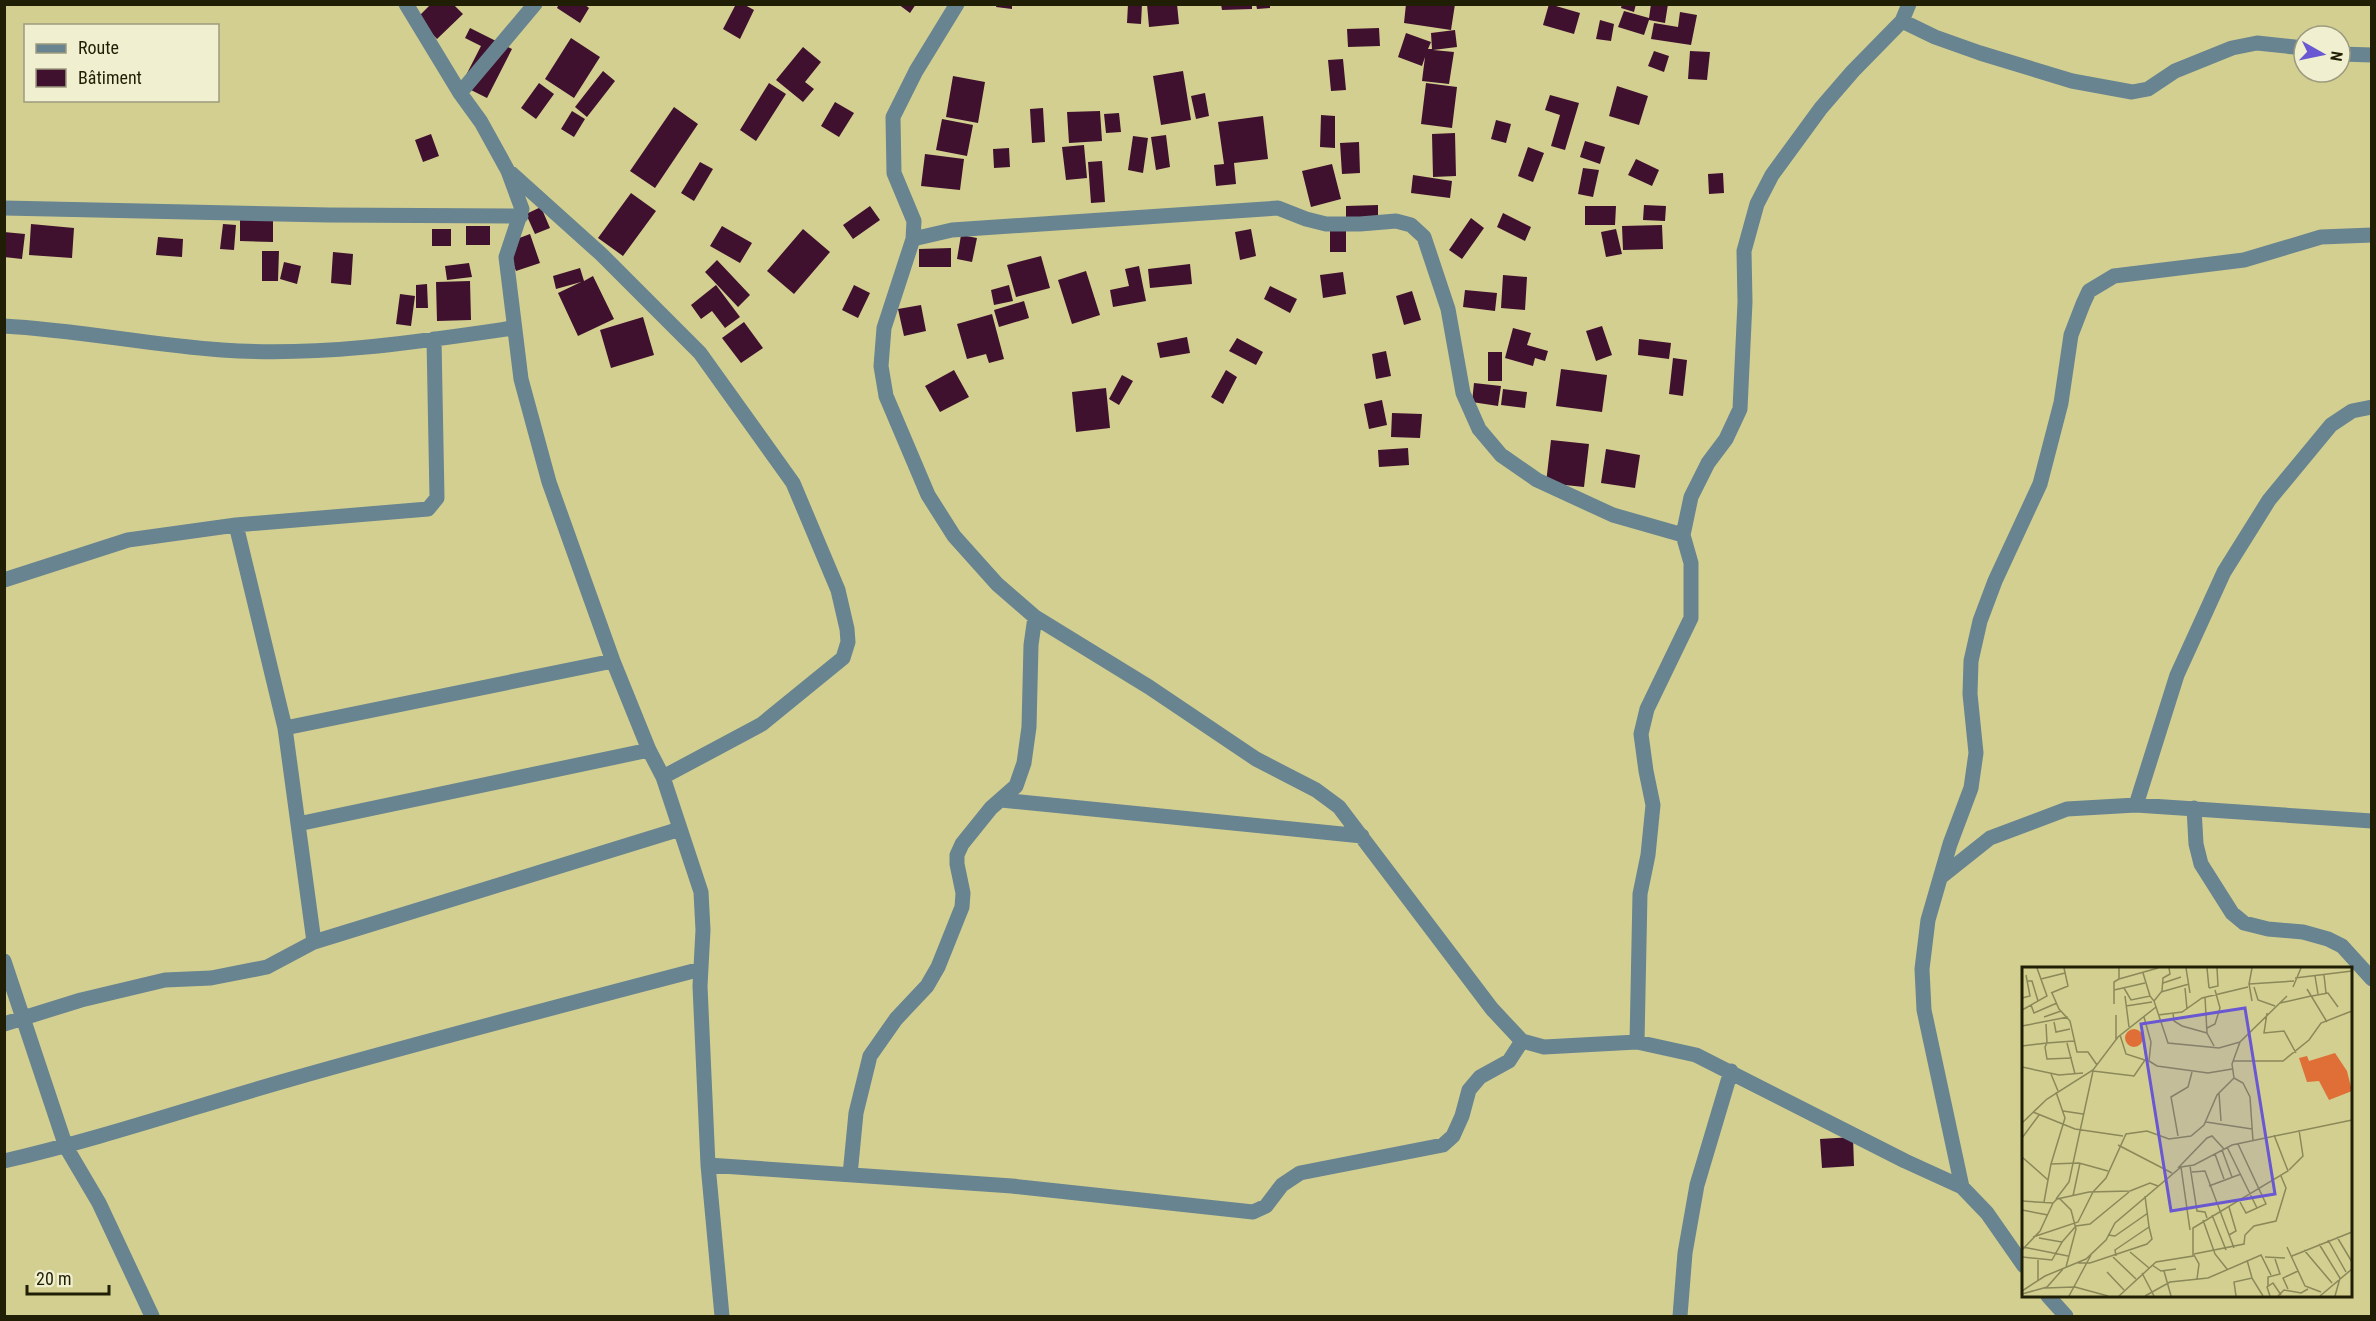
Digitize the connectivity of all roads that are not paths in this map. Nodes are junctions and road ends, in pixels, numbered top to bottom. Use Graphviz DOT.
graph roads {
  1 [pos="406,4"];
  2 [pos="535,4"];
  3 [pos="957,4"];
  4 [pos="1909,4"];
  5 [pos="1902,21"];
  6 [pos="2292,47"];
  7 [pos="2352,54"];
  8 [pos="2372,55"];
  9 [pos="460,93"];
  10 [pos="508,171"];
  11 [pos="4,208"];
  12 [pos="521,216"];
  13 [pos="2372,235"];
  14 [pos="913,238"];
  15 [pos="4,326"];
  16 [pos="513,328"];
  17 [pos="434,339"];
  18 [pos="2372,407"];
  19 [pos="236,525"];
  20 [pos="1683,535"];
  21 [pos="4,580"];
  22 [pos="1035,617"];
  23 [pos="613,660"];
  24 [pos="285,728"];
  25 [pos="649,750"];
  26 [pos="663,777"];
  27 [pos="1001,800"];
  28 [pos="2136,805"];
  29 [pos="2194,808"];
  30 [pos="2372,821"];
  31 [pos="298,824"];
  32 [pos="680,829"];
  33 [pos="1362,836"];
  34 [pos="1941,877"];
  35 [pos="314,942"];
  36 [pos="4,961"];
  37 [pos="700,969"];
  38 [pos="2372,979"];
  39 [pos="22,1018"];
  40 [pos="4,1024"];
  41 [pos="1522,1041"];
  42 [pos="1637,1042"];
  43 [pos="1731,1071"];
  44 [pos="66,1147"];
  45 [pos="4,1161"];
  46 [pos="708,1165"];
  47 [pos="850,1175"];
  48 [pos="1962,1187"];
  49 [pos="2022,1263"];
  50 [pos="2049,1297"];
  51 [pos="152,1317"];
  52 [pos="722,1317"];
  53 [pos="1680,1317"];
  54 [pos="2066,1317"];
  1 -- 9 [label="street"];
  2 -- 9 [label="street"];
  3 -- 14 [label="street"];
  4 -- 5 [label="street"];
  5 -- 6 [label="street"];
  5 -- 20 [label="street"];
  7 -- 8 [label="street"];
  9 -- 10 [label="street"];
  10 -- 12 [label="street"];
  10 -- 26 [label="street"];
  11 -- 12 [label="street"];
  12 -- 16 [label="street"];
  13 -- 34 [label="street"];
  14 -- 20 [label="street"];
  14 -- 22 [label="street"];
  15 -- 17 [label="street"];
  16 -- 17 [label="street"];
  16 -- 23 [label="street"];
  17 -- 19 [label="street"];
  18 -- 28 [label="street"];
  19 -- 21 [label="street"];
  19 -- 24 [label="street"];
  20 -- 42 [label="street"];
  22 -- 27 [label="street"];
  22 -- 33 [label="street"];
  23 -- 24 [label="street"];
  23 -- 25 [label="street"];
  24 -- 31 [label="street"];
  25 -- 26 [label="street"];
  25 -- 31 [label="street"];
  26 -- 32 [label="street"];
  27 -- 33 [label="street"];
  27 -- 47 [label="street"];
  28 -- 29 [label="street"];
  28 -- 34 [label="street"];
  29 -- 30 [label="street"];
  29 -- 38 [label="street"];
  31 -- 35 [label="street"];
  32 -- 35 [label="street"];
  32 -- 37 [label="street"];
  33 -- 41 [label="street"];
  34 -- 48 [label="street"];
  35 -- 39 [label="street"];
  36 -- 39 [label="street"];
  37 -- 44 [label="street"];
  37 -- 46 [label="street"];
  39 -- 40 [label="street"];
  39 -- 44 [label="street"];
  41 -- 42 [label="street"];
  41 -- 47 [label="street"];
  42 -- 43 [label="street"];
  43 -- 48 [label="street"];
  43 -- 53 [label="street"];
  44 -- 45 [label="street"];
  44 -- 51 [label="street"];
  46 -- 47 [label="street"];
  46 -- 52 [label="street"];
  48 -- 49 [label="street"];
  50 -- 54 [label="street"];
}
